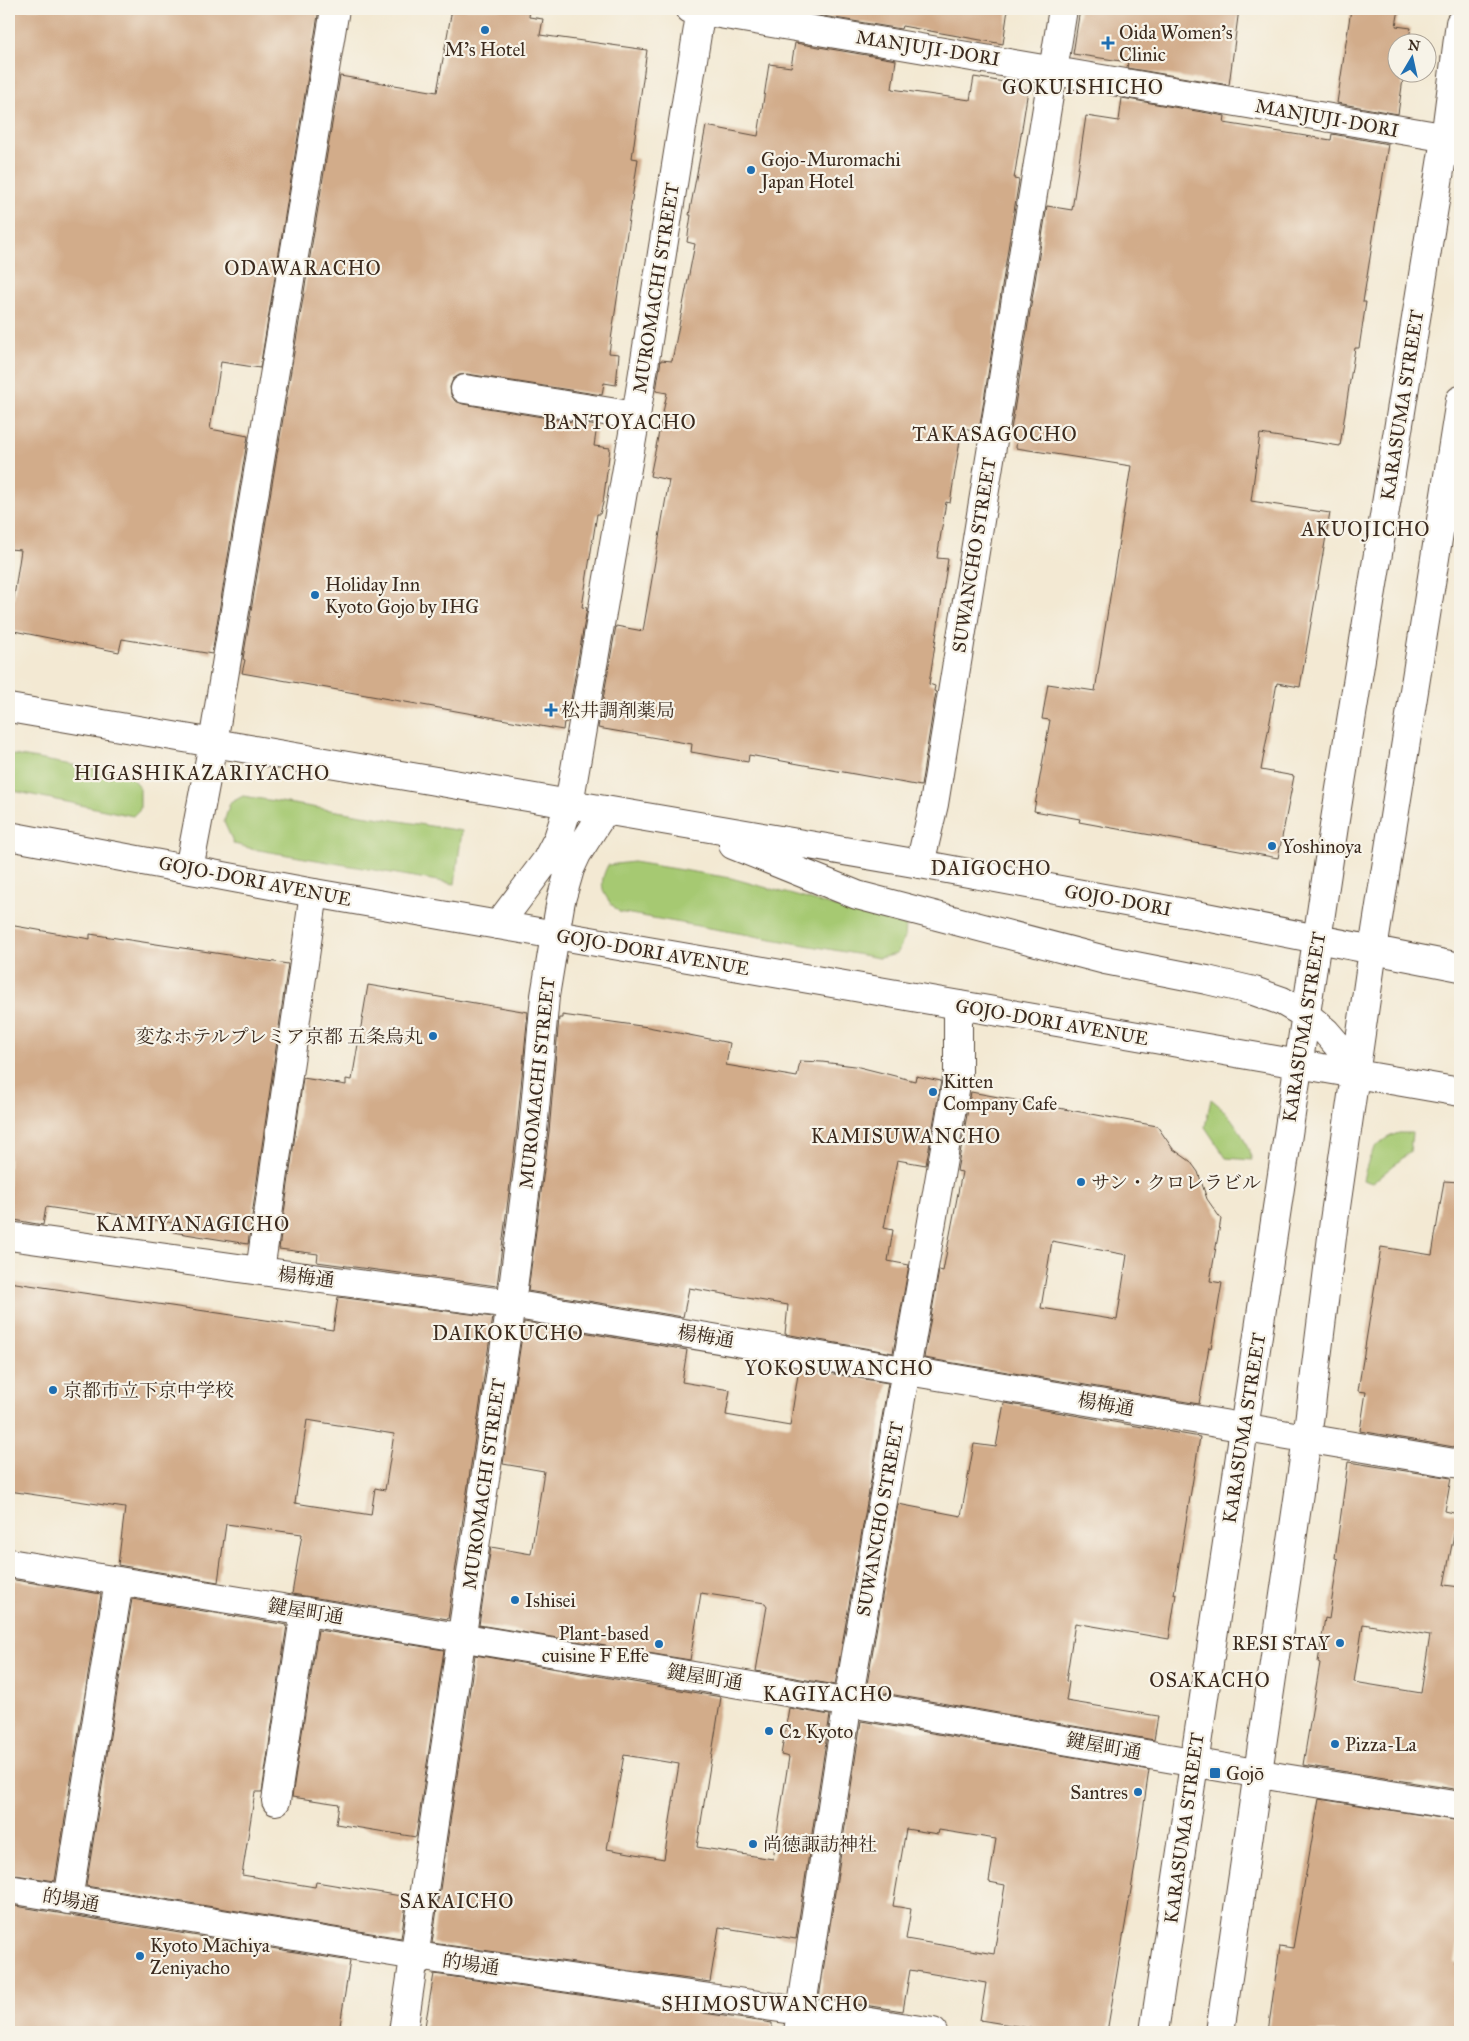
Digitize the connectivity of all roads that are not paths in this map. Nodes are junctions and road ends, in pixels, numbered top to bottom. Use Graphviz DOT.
graph roads {
  1 [pos="335,9"];
  2 [pos="697,9"];
  3 [pos="1063,9"];
  4 [pos="1460,23"];
  5 [pos="1052,69"];
  6 [pos="1453,139"];
  7 [pos="465,389"];
  8 [pos="1460,400"];
  9 [pos="636,416"];
  10 [pos="9,708"];
  11 [pos="213,743"];
  12 [pos="569,804"];
  13 [pos="605,810"];
  14 [pos="685,825"];
  15 [pos="9,836"];
  16 [pos="920,864"];
  17 [pos="189,869"];
  18 [pos="314,893"];
  19 [pos="498,925"];
  20 [pos="555,935"];
  21 [pos="1318,939"];
  22 [pos="1373,950"];
  23 [pos="1460,967"];
  24 [pos="958,1005"];
  25 [pos="1306,1016"];
  26 [pos="1298,1065"];
  27 [pos="1355,1075"];
  28 [pos="1460,1092"];
  29 [pos="9,1236"];
  30 [pos="260,1272"];
  31 [pos="511,1304"];
  32 [pos="906,1370"];
  33 [pos="1244,1428"];
  34 [pos="1307,1438"];
  35 [pos="1460,1464"];
  36 [pos="9,1563"];
  37 [pos="119,1581"];
  38 [pos="305,1611"];
  39 [pos="461,1637"];
  40 [pos="848,1701"];
  41 [pos="1193,1762"];
  42 [pos="1259,1773"];
  43 [pos="276,1801"];
  44 [pos="1460,1806"];
  45 [pos="9,1889"];
  46 [pos="68,1900"];
  47 [pos="416,1956"];
  48 [pos="799,2021"];
  49 [pos="403,2032"];
  50 [pos="934,2032"];
  51 [pos="1154,2032"];
  52 [pos="1220,2032"];
  1 -- 11 [label="main road"];
  2 -- 5 [label="main road, MANJUJI-DORI"];
  2 -- 9 [label="main road, MUROMACHI STREET"];
  3 -- 5 [label="main road, SUWANCHO STREET"];
  4 -- 6 [label="main road, KARASUMA STREET"];
  5 -- 6 [label="main road, MANJUJI-DORI"];
  5 -- 16 [label="main road, SUWANCHO STREET"];
  6 -- 21 [label="main road, KARASUMA STREET"];
  7 -- 9 [label="main road"];
  8 -- 22 [label="main road"];
  9 -- 12 [label="main road, MUROMACHI STREET"];
  10 -- 11 [label="main road"];
  11 -- 12 [label="main road"];
  11 -- 17 [label="main road"];
  12 -- 13 [label="main road"];
  12 -- 19 [label="main road"];
  13 -- 14 [label="main road"];
  13 -- 20 [label="main road"];
  14 -- 16 [label="main road, GOJO-DORI"];
  14 -- 25 [label="main road"];
  15 -- 17 [label="main road, GOJO-DORI AVENUE"];
  16 -- 21 [label="main road, GOJO-DORI"];
  17 -- 18 [label="main road, GOJO-DORI AVENUE"];
  18 -- 19 [label="main road, GOJO-DORI AVENUE"];
  18 -- 30 [label="main road"];
  19 -- 20 [label="main road, GOJO-DORI AVENUE"];
  20 -- 24 [label="main road, GOJO-DORI AVENUE"];
  20 -- 31 [label="main road, MUROMACHI STREET"];
  21 -- 22 [label="main road, GOJO-DORI"];
  21 -- 25 [label="main road, KARASUMA STREET"];
  22 -- 23 [label="main road, GOJO-DORI"];
  22 -- 27 [label="main road"];
  24 -- 26 [label="main road, GOJO-DORI AVENUE"];
  24 -- 32 [label="main road, SUWANCHO STREET"];
  25 -- 26 [label="main road, KARASUMA STREET"];
  25 -- 27 [label="main road"];
  26 -- 27 [label="main road"];
  26 -- 33 [label="main road, KARASUMA STREET"];
  27 -- 28 [label="main road"];
  27 -- 34 [label="main road"];
  29 -- 30 [label="main road, 楊梅通"];
  30 -- 31 [label="main road, 楊梅通"];
  31 -- 32 [label="main road, 楊梅通"];
  31 -- 39 [label="main road, MUROMACHI STREET"];
  32 -- 33 [label="main road, 楊梅通"];
  32 -- 40 [label="main road, SUWANCHO STREET"];
  33 -- 34 [label="main road, 楊梅通"];
  33 -- 41 [label="main road, KARASUMA STREET"];
  34 -- 35 [label="main road, 楊梅通"];
  34 -- 42 [label="main road"];
  36 -- 37 [label="main road, 鍵屋町通"];
  37 -- 38 [label="main road, 鍵屋町通"];
  37 -- 46 [label="main road"];
  38 -- 39 [label="main road, 鍵屋町通"];
  38 -- 43 [label="main road"];
  39 -- 40 [label="main road, 鍵屋町通"];
  39 -- 47 [label="main road, MUROMACHI STREET"];
  40 -- 41 [label="main road, 鍵屋町通"];
  40 -- 48 [label="main road, SUWANCHO STREET"];
  41 -- 42 [label="main road, 鍵屋町通"];
  41 -- 51 [label="main road, KARASUMA STREET"];
  42 -- 44 [label="main road, 鍵屋町通"];
  42 -- 52 [label="main road"];
  45 -- 46 [label="main road, 的場通"];
  46 -- 47 [label="main road, 的場通"];
  47 -- 48 [label="main road, 的場通"];
  47 -- 49 [label="main road, MUROMACHI STREET"];
  48 -- 50 [label="main road, 的場通"];
}
